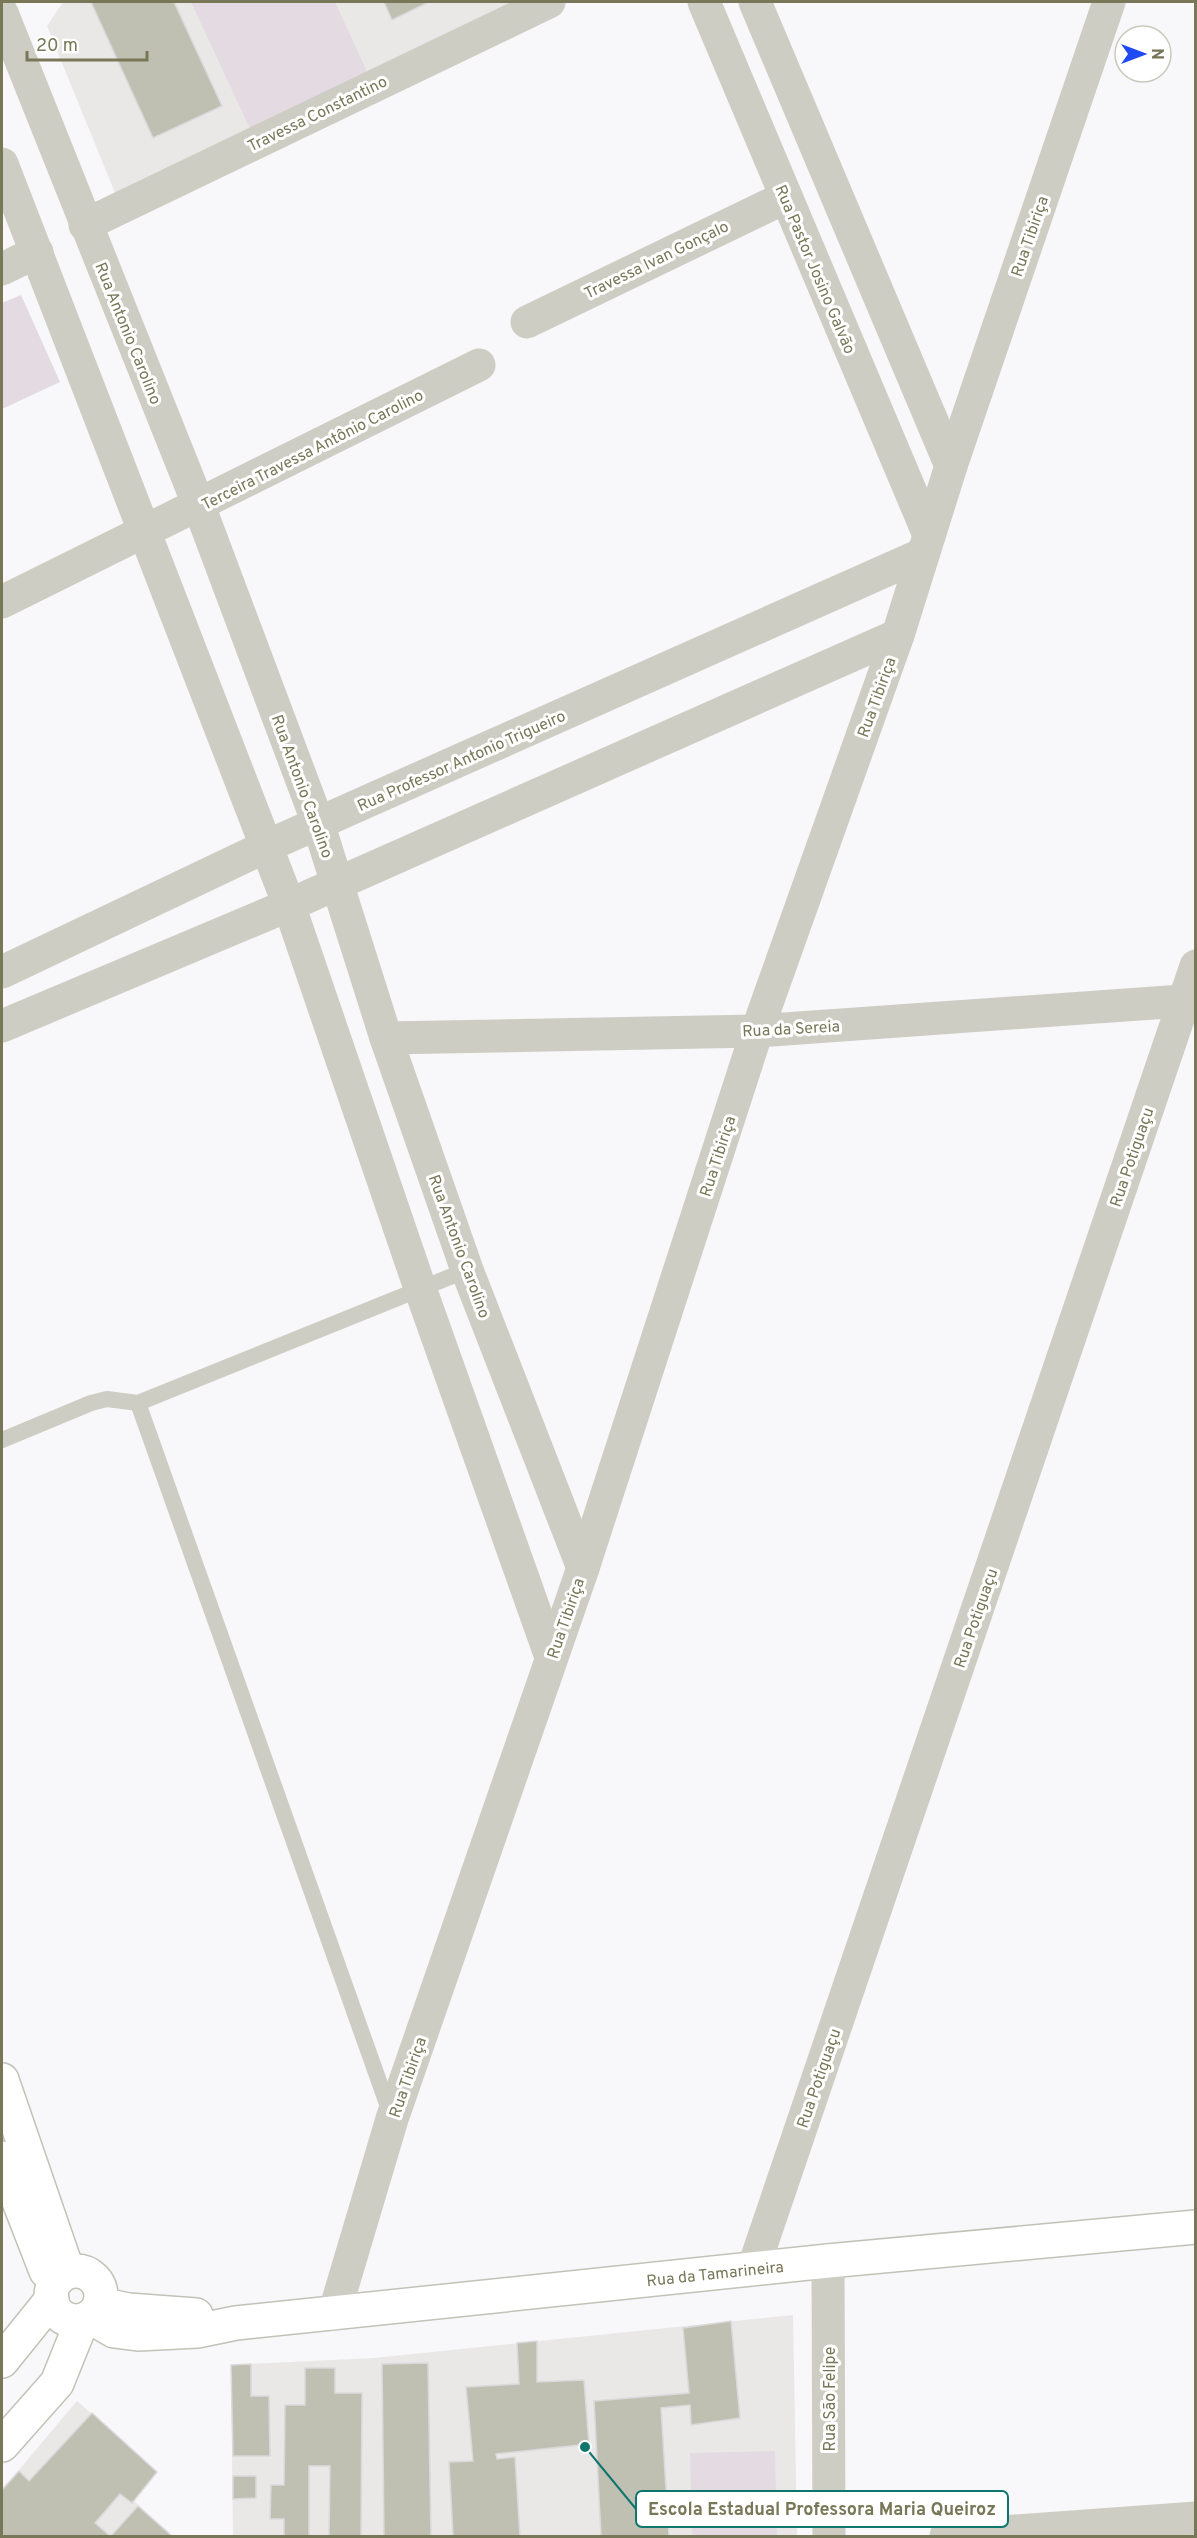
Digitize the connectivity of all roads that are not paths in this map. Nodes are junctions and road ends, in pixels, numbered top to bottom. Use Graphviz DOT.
graph roads {
  1 [pos="549,2"];
  2 [pos="704,2"];
  3 [pos="755,2"];
  4 [pos="1109,2"];
  5 [pos="2,13"];
  6 [pos="2,164"];
  7 [pos="786,197"];
  8 [pos="85,225"];
  9 [pos="37,252"];
  10 [pos="2,269"];
  11 [pos="527,322"];
  12 [pos="479,365"];
  13 [pos="951,466"];
  14 [pos="199,506"];
  15 [pos="146,532"];
  16 [pos="926,545"];
  17 [pos="2,602"];
  18 [pos="898,635"];
  19 [pos="318,823"];
  20 [pos="267,846"];
  21 [pos="338,882"];
  22 [pos="289,905"];
  23 [pos="1196,966"];
  24 [pos="2,972"];
  25 [pos="1190,1001"];
  26 [pos="2,1026"];
  27 [pos="758,1030"];
  28 [pos="386,1038"];
  29 [pos="467,1270"];
  30 [pos="420,1288"];
  31 [pos="138,1403"];
  32 [pos="2,1440"];
  33 [pos="583,1568"];
  34 [pos="551,1657"];
  35 [pos="2,2080"];
  36 [pos="392,2119"];
  37 [pos="2,2158"];
  38 [pos="1194,2223"];
  39 [pos="828,2261"];
  40 [pos="753,2269"];
  41 [pos="57,2287"];
  42 [pos="90,2314"];
  43 [pos="334,2314"];
  44 [pos="2,2361"];
  45 [pos="2,2445"];
  46 [pos="1196,2518"];
  47 [pos="829,2536"];
  48 [pos="946,2536"];
  1 -- 8 [label="street, Travessa Constantino"];
  2 -- 7 [label="street, Rua Pastor Josino Galvão"];
  3 -- 13 [label="street"];
  4 -- 13 [label="street, Rua Tibiriça"];
  5 -- 8 [label="street, Rua Antonio Carolino"];
  6 -- 9 [label="street"];
  7 -- 11 [label="street, Travessa Ivan Gonçalo"];
  7 -- 16 [label="street, Rua Pastor Josino Galvão"];
  8 -- 14 [label="street, Rua Antonio Carolino"];
  9 -- 10 [label="street"];
  9 -- 15 [label="street"];
  12 -- 14 [label="street, Terceira Travessa Antônio Carolino"];
  13 -- 16 [label="street, Rua Tibiriça"];
  14 -- 15 [label="street, Terceira Travessa Antônio Carolino"];
  14 -- 19 [label="street, Rua Antonio Carolino"];
  15 -- 17 [label="street, Terceira Travessa Antônio Carolino"];
  15 -- 20 [label="street"];
  16 -- 18 [label="street, Rua Tibiriça"];
  16 -- 19 [label="street, Rua Professor Antonio Trigueiro"];
  18 -- 21 [label="street"];
  18 -- 27 [label="street, Rua Tibiriça"];
  19 -- 20 [label="street, Rua Professor Antonio Trigueiro"];
  19 -- 21 [label="street, Rua Antonio Carolino"];
  20 -- 22 [label="street"];
  20 -- 24 [label="street, Rua Professor Antonio Trigueiro"];
  21 -- 22 [label="street"];
  21 -- 28 [label="street, Rua Antonio Carolino"];
  22 -- 26 [label="street"];
  22 -- 30 [label="street"];
  23 -- 25 [label="street, Rua Potiguaçu"];
  25 -- 27 [label="street, Rua da Sereia"];
  25 -- 40 [label="street, Rua Potiguaçu"];
  27 -- 28 [label="street, Rua da Sereia"];
  27 -- 33 [label="street, Rua Tibiriça"];
  28 -- 29 [label="street, Rua Antonio Carolino"];
  29 -- 30 [label="lane"];
  29 -- 33 [label="street, Rua Antonio Carolino"];
  30 -- 31 [label="lane"];
  30 -- 34 [label="street"];
  31 -- 32 [label="lane"];
  31 -- 36 [label="lane"];
  33 -- 34 [label="street, Rua Tibiriça"];
  34 -- 36 [label="street, Rua Tibiriça"];
  35 -- 41 [label="main road"];
  36 -- 43 [label="street, Rua Tibiriça"];
  37 -- 41 [label="main road"];
  38 -- 39 [label="main road, Rua da Tamarineira"];
  39 -- 40 [label="main road, Rua da Tamarineira"];
  39 -- 47 [label="street, Rua São Felipe"];
  40 -- 43 [label="main road, Rua da Tamarineira"];
  41 -- 42 [label="main road"];
  41 -- 42 [label="main road"];
  41 -- 44 [label="main road"];
  42 -- 43 [label="main road, Rua da Tamarineira"];
  42 -- 45 [label="main road"];
  46 -- 48 [label="street"];
}
